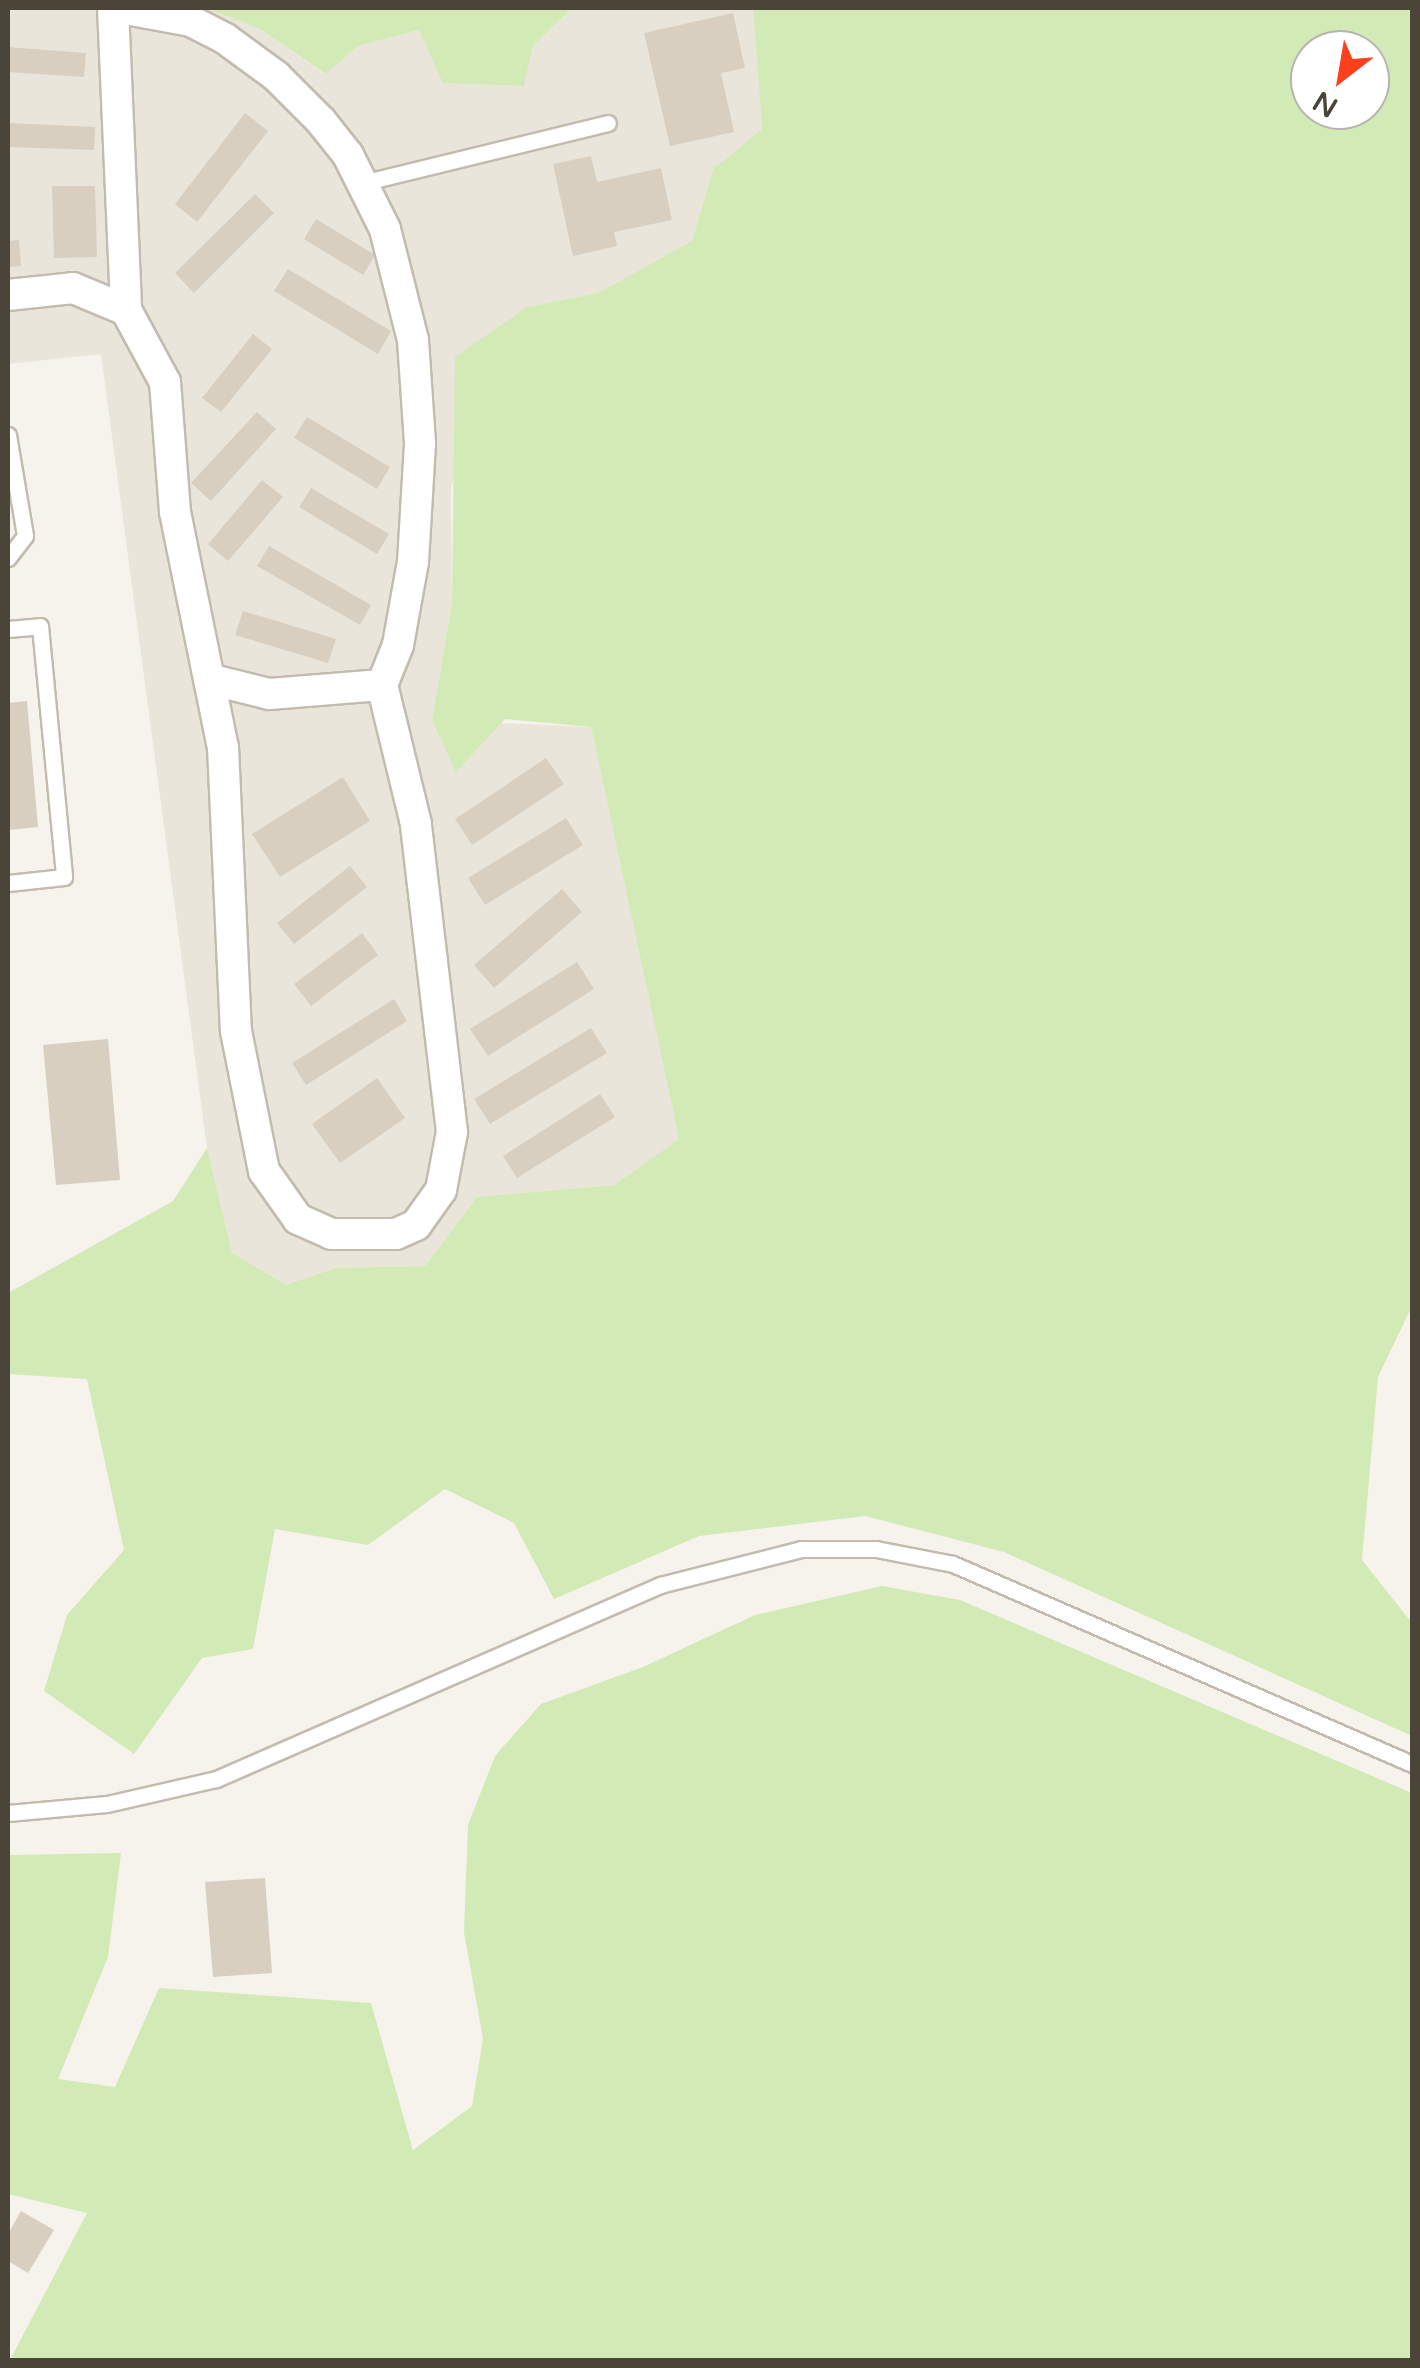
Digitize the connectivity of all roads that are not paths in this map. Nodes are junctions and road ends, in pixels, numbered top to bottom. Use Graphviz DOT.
graph roads {
  1 [pos="117,8"];
  2 [pos="608,123"];
  3 [pos="362,184"];
  4 [pos="8,295"];
  5 [pos="126,310"];
  6 [pos="8,435"];
  7 [pos="8,558"];
  8 [pos="8,629"];
  9 [pos="209,679"];
  10 [pos="382,685"];
  11 [pos="8,883"];
  12 [pos="1412,1764"];
  13 [pos="8,1813"];
  1 -- 3 [label="street"];
  1 -- 5 [label="street"];
  2 -- 3 [label="lane"];
  3 -- 10 [label="street"];
  4 -- 5 [label="street"];
  5 -- 9 [label="street"];
  6 -- 7 [label="lane"];
  8 -- 11 [label="lane"];
  9 -- 10 [label="street"];
  9 -- 10 [label="street"];
  12 -- 13 [label="lane"];
}
